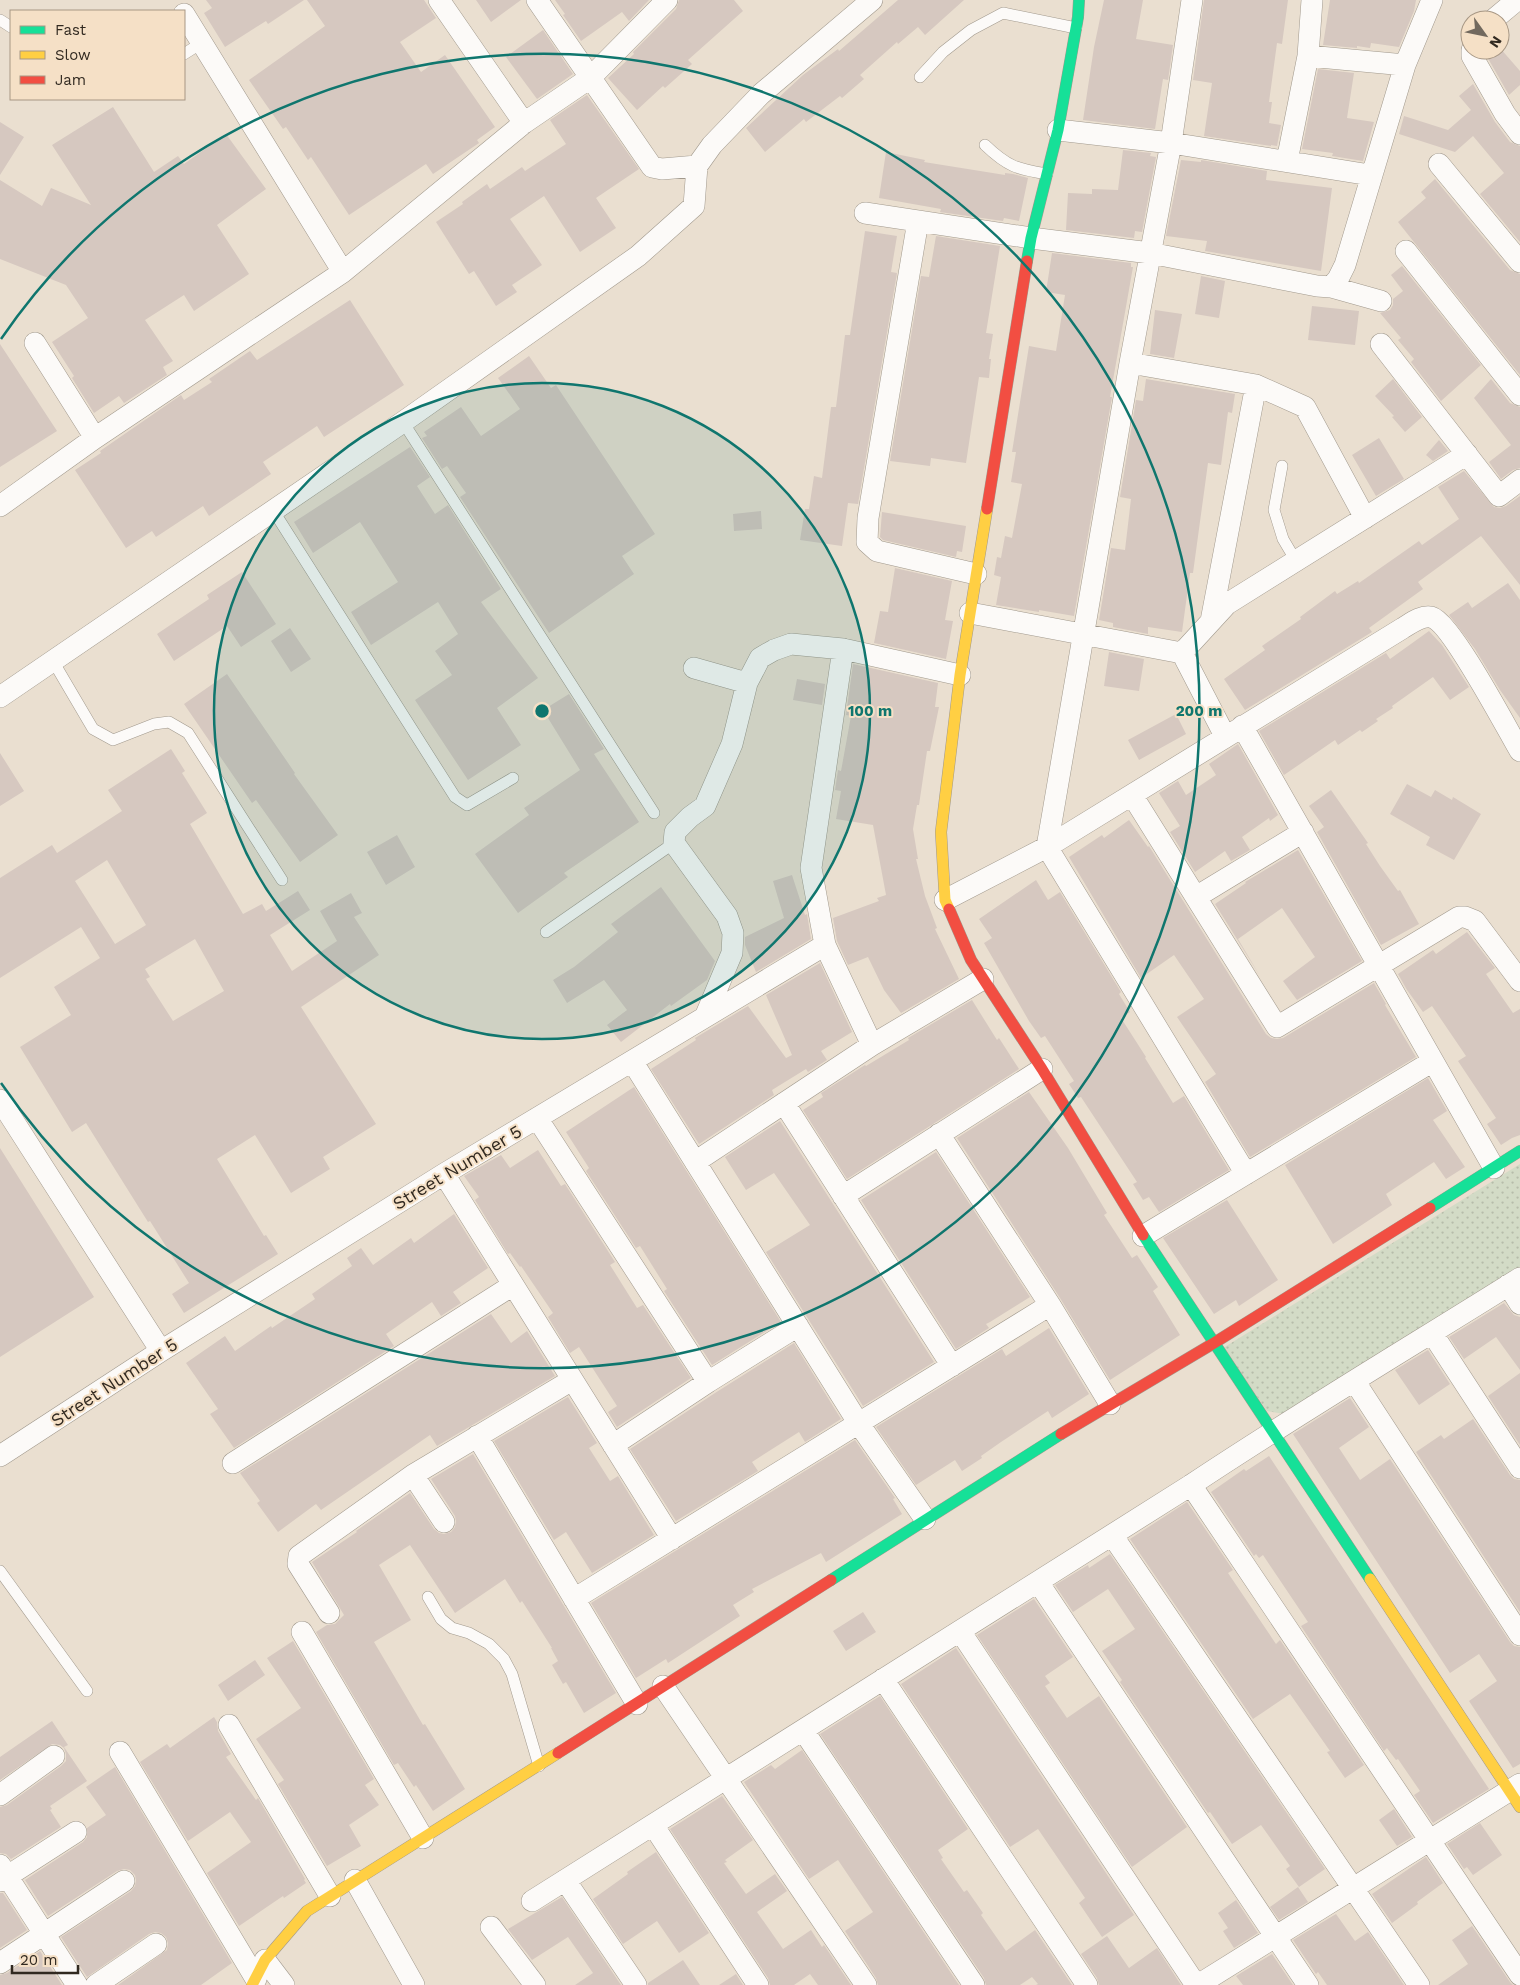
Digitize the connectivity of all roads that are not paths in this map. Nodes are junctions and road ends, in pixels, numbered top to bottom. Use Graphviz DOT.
graph roads {
  1 [pos="439,0"];
  2 [pos="537,0"];
  3 [pos="668,0"];
  4 [pos="872,0"];
  5 [pos="1079,0"];
  6 [pos="1192,0"];
  7 [pos="1312,0"];
  8 [pos="1432,0"];
  9 [pos="1518,0"];
  10 [pos="1506,10"];
  11 [pos="185,15"];
  12 [pos="1076,28"];
  13 [pos="203,42"];
  14 [pos="185,53"];
  15 [pos="1308,56"];
  16 [pos="1475,60"];
  17 [pos="1405,65"];
  18 [pos="920,77"];
  19 [pos="590,78"];
  20 [pos="1512,108"];
  21 [pos="524,123"];
  22 [pos="1058,130"];
  23 [pos="1520,134"];
  24 [pos="1171,143"];
  25 [pos="985,145"];
  26 [pos="1287,161"];
  27 [pos="1439,164"];
  28 [pos="697,166"];
  29 [pos="1047,174"];
  30 [pos="1370,175"];
  31 [pos="865,213"];
  32 [pos="918,221"];
  33 [pos="1031,238"];
  34 [pos="1406,251"];
  35 [pos="1150,253"];
  36 [pos="1520,262"];
  37 [pos="344,272"];
  38 [pos="1331,287"];
  39 [pos="1381,301"];
  40 [pos="35,343"];
  41 [pos="1381,344"];
  42 [pos="1130,363"];
  43 [pos="1256,385"];
  44 [pos="1520,395"];
  45 [pos="403,422"];
  46 [pos="95,438"];
  47 [pos="1467,454"];
  48 [pos="1282,466"];
  49 [pos="1520,480"];
  50 [pos="0,506"];
  51 [pos="273,510"];
  52 [pos="1365,518"];
  53 [pos="1296,561"];
  54 [pos="976,574"];
  55 [pos="970,613"];
  56 [pos="1212,621"];
  57 [pos="1083,635"];
  58 [pos="843,649"];
  59 [pos="1182,653"];
  60 [pos="53,661"];
  61 [pos="694,668"];
  62 [pos="960,674"];
  63 [pos="747,683"];
  64 [pos="0,697"];
  65 [pos="1234,731"];
  66 [pos="1520,751"];
  67 [pos="513,778"];
  68 [pos="1132,794"];
  69 [pos="654,813"];
  70 [pos="1303,832"];
  71 [pos="674,843"];
  72 [pos="1047,847"];
  73 [pos="282,880"];
  74 [pos="1196,897"];
  75 [pos="945,900"];
  76 [pos="546,932"];
  77 [pos="825,945"];
  78 [pos="1378,964"];
  79 [pos="983,979"];
  80 [pos="1520,981"];
  81 [pos="706,1017"];
  82 [pos="872,1045"];
  83 [pos="632,1061"];
  84 [pos="1433,1061"];
  85 [pos="1042,1069"];
  86 [pos="0,1100"];
  87 [pos="784,1103"];
  88 [pos="538,1118"];
  89 [pos="939,1134"];
  90 [pos="1520,1151"];
  91 [pos="695,1162"];
  92 [pos="1494,1168"];
  93 [pos="444,1174"];
  94 [pos="1246,1174"];
  95 [pos="843,1196"];
  96 [pos="1143,1236"];
  97 [pos="1514,1281"];
  98 [pos="513,1285"];
  99 [pos="1520,1304"];
  100 [pos="1050,1305"];
  101 [pos="798,1326"];
  102 [pos="1432,1333"];
  103 [pos="1214,1343"];
  104 [pos="161,1351"];
  105 [pos="952,1366"];
  106 [pos="572,1380"];
  107 [pos="708,1382"];
  108 [pos="1355,1382"];
  109 [pos="1110,1404"];
  110 [pos="858,1424"];
  111 [pos="1272,1431"];
  112 [pos="477,1436"];
  113 [pos="613,1445"];
  114 [pos="0,1456"];
  115 [pos="233,1463"];
  116 [pos="1520,1468"];
  117 [pos="413,1475"];
  118 [pos="1191,1485"];
  119 [pos="925,1519"];
  120 [pos="444,1522"];
  121 [pos="1112,1535"];
  122 [pos="672,1539"];
  123 [pos="0,1571"];
  124 [pos="1038,1582"];
  125 [pos="428,1597"];
  126 [pos="574,1599"];
  127 [pos="329,1613"];
  128 [pos="960,1631"];
  129 [pos="302,1632"];
  130 [pos="1520,1636"];
  131 [pos="883,1680"];
  132 [pos="663,1686"];
  133 [pos="87,1690"];
  134 [pos="637,1704"];
  135 [pos="229,1725"];
  136 [pos="804,1730"];
  137 [pos="120,1752"];
  138 [pos="54,1756"];
  139 [pos="539,1766"];
  140 [pos="725,1780"];
  141 [pos="1516,1794"];
  142 [pos="0,1795"];
  143 [pos="653,1825"];
  144 [pos="76,1832"];
  145 [pos="423,1838"];
  146 [pos="1430,1840"];
  147 [pos="3,1873"];
  148 [pos="355,1880"];
  149 [pos="564,1880"];
  150 [pos="124,1881"];
  151 [pos="1353,1888"];
  152 [pos="330,1896"];
  153 [pos="532,1901"];
  154 [pos="491,1926"];
  155 [pos="45,1934"];
  156 [pos="1276,1937"];
  157 [pos="156,1944"];
  158 [pos="0,1963"];
  159 [pos="258,1974"];
  160 [pos="1520,1975"];
  161 [pos="77,1985"];
  162 [pos="96,1985"];
  163 [pos="284,1985"];
  164 [pos="414,1985"];
  165 [pos="535,1985"];
  166 [pos="636,1985"];
  167 [pos="758,1985"];
  168 [pos="866,1985"];
  169 [pos="974,1985"];
  170 [pos="1087,1985"];
  171 [pos="1197,1985"];
  172 [pos="1308,1985"];
  173 [pos="1419,1985"];
  1 -- 21 [label="street"];
  2 -- 19 [label="street"];
  3 -- 19 [label="street"];
  4 -- 28 [label="street"];
  5 -- 12 [label="street"];
  6 -- 24 [label="street"];
  7 -- 15 [label="street"];
  8 -- 17 [label="street"];
  9 -- 10 [label="street"];
  11 -- 13 [label="street"];
  12 -- 18 [label="lane"];
  12 -- 22 [label="street"];
  13 -- 14 [label="lane"];
  13 -- 37 [label="street"];
  15 -- 17 [label="street"];
  15 -- 26 [label="street"];
  16 -- 20 [label="street"];
  17 -- 30 [label="street"];
  19 -- 21 [label="street"];
  19 -- 28 [label="street"];
  20 -- 23 [label="street"];
  21 -- 37 [label="street"];
  22 -- 24 [label="street"];
  22 -- 29 [label="street"];
  24 -- 26 [label="street"];
  24 -- 35 [label="street"];
  25 -- 29 [label="lane"];
  26 -- 30 [label="street"];
  27 -- 36 [label="street"];
  28 -- 45 [label="street"];
  29 -- 33 [label="street"];
  30 -- 38 [label="street"];
  31 -- 32 [label="street"];
  32 -- 33 [label="street"];
  32 -- 54 [label="street"];
  33 -- 35 [label="street"];
  33 -- 54 [label="street"];
  34 -- 44 [label="street"];
  35 -- 38 [label="street"];
  35 -- 42 [label="street"];
  37 -- 46 [label="street"];
  38 -- 39 [label="street"];
  40 -- 46 [label="street"];
  41 -- 47 [label="street"];
  42 -- 43 [label="street"];
  42 -- 57 [label="street"];
  43 -- 52 [label="street"];
  43 -- 56 [label="street"];
  45 -- 51 [label="street"];
  45 -- 69 [label="lane"];
  46 -- 50 [label="street"];
  47 -- 49 [label="street"];
  47 -- 52 [label="street"];
  48 -- 53 [label="lane"];
  51 -- 60 [label="street"];
  51 -- 67 [label="lane"];
  52 -- 53 [label="street"];
  53 -- 56 [label="street"];
  54 -- 55 [label="street"];
  55 -- 57 [label="street"];
  55 -- 62 [label="street"];
  56 -- 59 [label="street"];
  57 -- 59 [label="street"];
  57 -- 72 [label="street"];
  58 -- 62 [label="street"];
  58 -- 63 [label="street"];
  58 -- 77 [label="street"];
  59 -- 65 [label="street"];
  60 -- 64 [label="street"];
  60 -- 73 [label="lane"];
  61 -- 63 [label="street"];
  62 -- 75 [label="street"];
  63 -- 71 [label="street"];
  65 -- 66 [label="street"];
  65 -- 68 [label="street"];
  65 -- 70 [label="street"];
  68 -- 72 [label="street"];
  68 -- 74 [label="street"];
  70 -- 74 [label="street"];
  70 -- 78 [label="street"];
  71 -- 76 [label="lane"];
  71 -- 81 [label="street"];
  72 -- 75 [label="street"];
  72 -- 94 [label="street"];
  74 -- 78 [label="street"];
  75 -- 79 [label="street"];
  77 -- 81 [label="street, Street Number 5"];
  77 -- 82 [label="street"];
  78 -- 80 [label="street"];
  78 -- 84 [label="street"];
  79 -- 82 [label="street"];
  79 -- 85 [label="street"];
  81 -- 83 [label="street, Street Number 5"];
  82 -- 87 [label="street"];
  83 -- 88 [label="street, Street Number 5"];
  83 -- 91 [label="street"];
  84 -- 92 [label="street"];
  84 -- 94 [label="street"];
  85 -- 89 [label="street"];
  85 -- 96 [label="street"];
  86 -- 104 [label="street"];
  87 -- 91 [label="street"];
  87 -- 95 [label="street"];
  88 -- 93 [label="street, Street Number 5"];
  88 -- 107 [label="street"];
  89 -- 95 [label="street"];
  89 -- 100 [label="street"];
  90 -- 92 [label="street"];
  91 -- 101 [label="street"];
  92 -- 103 [label="street"];
  93 -- 98 [label="street"];
  93 -- 104 [label="street, Street Number 5"];
  94 -- 96 [label="street"];
  95 -- 105 [label="street"];
  96 -- 103 [label="street"];
  97 -- 99 [label="street"];
  97 -- 102 [label="street"];
  98 -- 106 [label="street"];
  98 -- 115 [label="street"];
  100 -- 105 [label="street"];
  100 -- 109 [label="street"];
  101 -- 107 [label="street"];
  101 -- 110 [label="street"];
  102 -- 108 [label="street"];
  102 -- 116 [label="street"];
  103 -- 109 [label="street"];
  103 -- 111 [label="street"];
  104 -- 114 [label="street, Street Number 5"];
  105 -- 110 [label="street"];
  106 -- 112 [label="street"];
  106 -- 113 [label="street"];
  107 -- 113 [label="street"];
  108 -- 111 [label="street"];
  108 -- 130 [label="street"];
  109 -- 119 [label="street"];
  110 -- 119 [label="street"];
  110 -- 122 [label="street"];
  111 -- 118 [label="street"];
  111 -- 141 [label="street"];
  112 -- 117 [label="street"];
  112 -- 126 [label="street"];
  113 -- 122 [label="street"];
  117 -- 120 [label="street"];
  117 -- 127 [label="street"];
  118 -- 121 [label="street"];
  118 -- 146 [label="street"];
  119 -- 132 [label="street"];
  121 -- 124 [label="street"];
  121 -- 151 [label="street"];
  122 -- 126 [label="street"];
  123 -- 133 [label="lane"];
  124 -- 128 [label="street"];
  124 -- 156 [label="street"];
  125 -- 139 [label="lane"];
  126 -- 134 [label="street"];
  128 -- 131 [label="street"];
  128 -- 171 [label="street"];
  129 -- 145 [label="street"];
  131 -- 136 [label="street"];
  131 -- 170 [label="street"];
  132 -- 134 [label="street"];
  132 -- 140 [label="street"];
  134 -- 139 [label="street"];
  135 -- 152 [label="street"];
  136 -- 140 [label="street"];
  136 -- 169 [label="street"];
  137 -- 159 [label="street"];
  138 -- 142 [label="street"];
  139 -- 145 [label="street"];
  140 -- 143 [label="street"];
  140 -- 168 [label="street"];
  141 -- 146 [label="street"];
  143 -- 149 [label="street"];
  143 -- 167 [label="street"];
  144 -- 147 [label="street"];
  145 -- 148 [label="street"];
  146 -- 151 [label="street"];
  146 -- 160 [label="street"];
  147 -- 155 [label="street"];
  148 -- 152 [label="street"];
  148 -- 164 [label="street"];
  149 -- 153 [label="street"];
  149 -- 166 [label="street"];
  150 -- 155 [label="street"];
  151 -- 156 [label="street"];
  151 -- 173 [label="street"];
  152 -- 159 [label="street"];
  154 -- 165 [label="street"];
  155 -- 158 [label="street"];
  155 -- 161 [label="street"];
  156 -- 171 [label="street"];
  156 -- 172 [label="street"];
  157 -- 162 [label="street"];
  159 -- 163 [label="street"];
}
